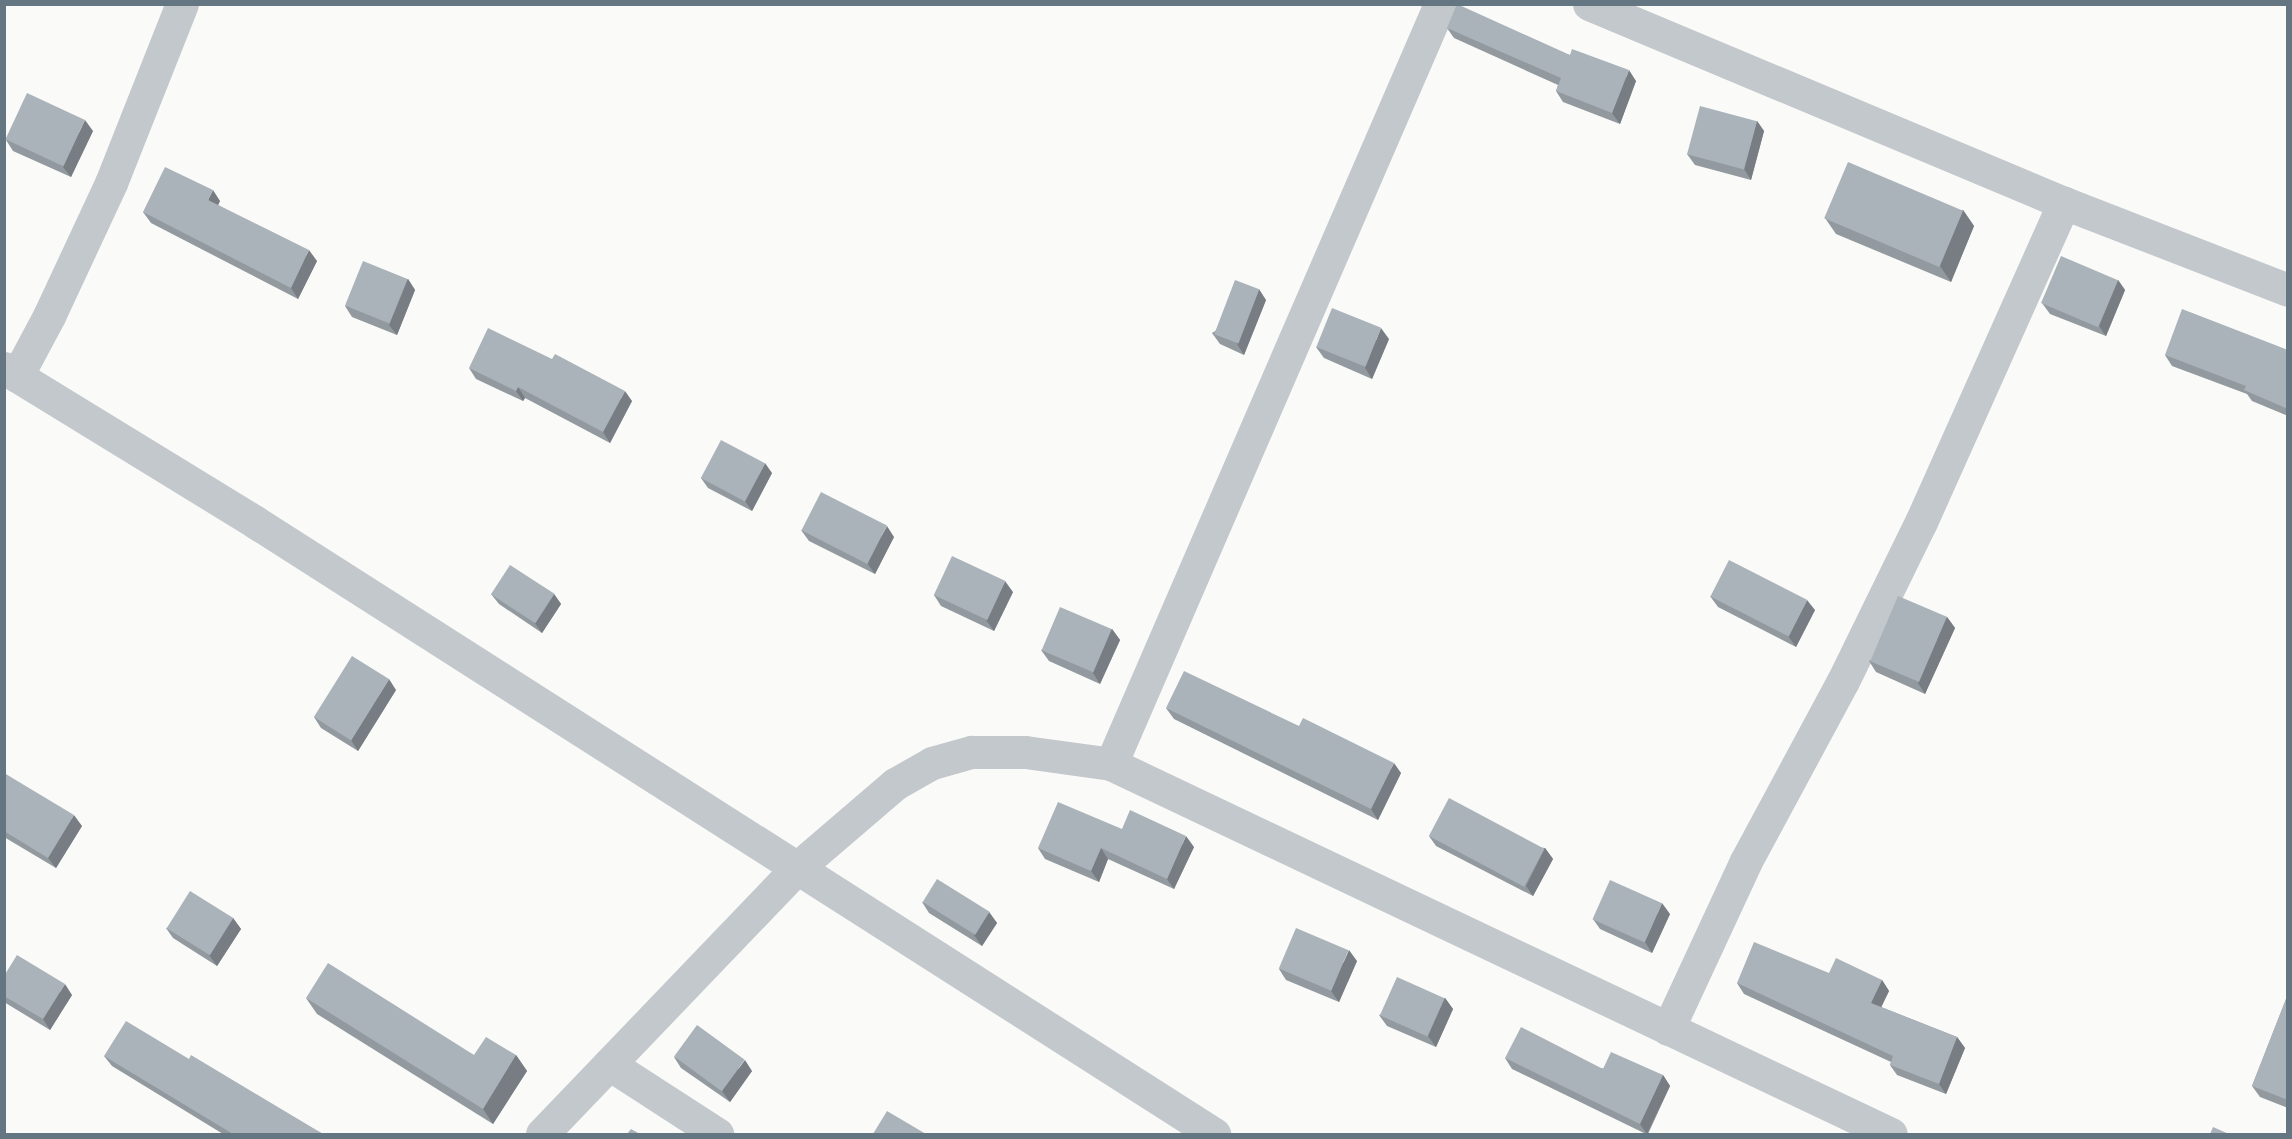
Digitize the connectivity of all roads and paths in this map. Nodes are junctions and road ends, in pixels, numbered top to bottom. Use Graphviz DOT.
graph roads {
  1 [pos="182,4"];
  2 [pos="1440,4"];
  3 [pos="1589,4"];
  4 [pos="2064,203"];
  5 [pos="2288,290"];
  6 [pos="10,372"];
  7 [pos="1111,764"];
  8 [pos="796,868"];
  9 [pos="1668,1029"];
  10 [pos="609,1064"];
  11 [pos="542,1134"];
  12 [pos="717,1134"];
  13 [pos="1214,1134"];
  14 [pos="1891,1134"];
  1 -- 6 [label="street"];
  2 -- 7 [label="street"];
  3 -- 4 [label="street"];
  4 -- 5 [label="street"];
  4 -- 9 [label="street"];
  6 -- 8 [label="street"];
  7 -- 8 [label="street"];
  7 -- 9 [label="street"];
  8 -- 10 [label="street"];
  8 -- 13 [label="street"];
  9 -- 14 [label="street"];
  10 -- 11 [label="street"];
  10 -- 12 [label="street"];
}
